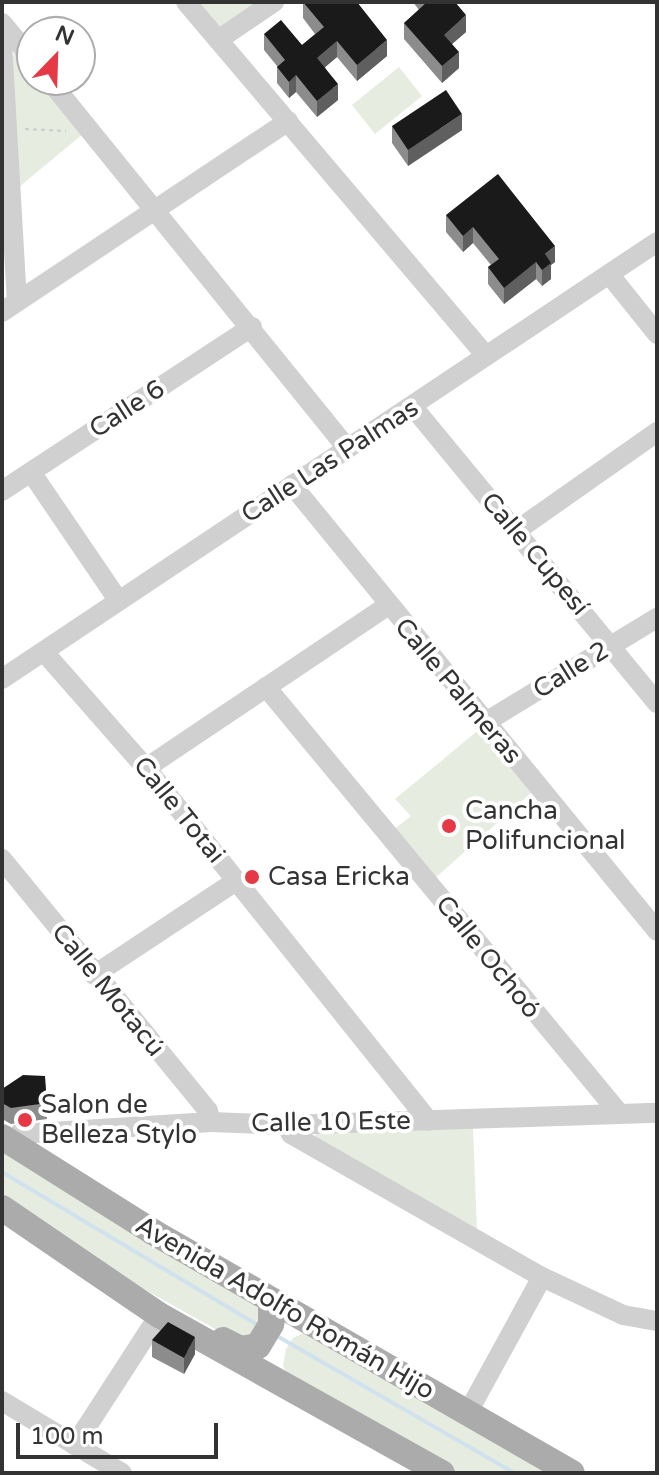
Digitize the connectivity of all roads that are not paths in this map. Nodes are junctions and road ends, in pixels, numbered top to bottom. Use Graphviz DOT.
graph roads {
  1 [pos="186,2"];
  2 [pos="274,2"];
  3 [pos="2,23"];
  4 [pos="16,40"];
  5 [pos="218,40"];
  6 [pos="2,42"];
  7 [pos="62,96"];
  8 [pos="288,121"];
  9 [pos="157,212"];
  10 [pos="657,242"];
  11 [pos="609,274"];
  12 [pos="10,307"];
  13 [pos="252,327"];
  14 [pos="657,334"];
  15 [pos="486,356"];
  16 [pos="413,407"];
  17 [pos="657,432"];
  18 [pos="347,448"];
  19 [pos="31,472"];
  20 [pos="292,485"];
  21 [pos="2,491"];
  22 [pos="516,531"];
  23 [pos="118,600"];
  24 [pos="387,606"];
  25 [pos="657,618"];
  26 [pos="610,646"];
  27 [pos="44,652"];
  28 [pos="2,679"];
  29 [pos="266,687"];
  30 [pos="657,703"];
  31 [pos="484,723"];
  32 [pos="146,768"];
  33 [pos="2,859"];
  34 [pos="236,881"];
  35 [pos="657,931"];
  36 [pos="94,975"];
  37 [pos="619,1113"];
  38 [pos="657,1113"];
  39 [pos="429,1121"];
  40 [pos="211,1122"];
  41 [pos="286,1125"];
  42 [pos="6,1140"];
  43 [pos="2,1208"];
  44 [pos="95,1276"];
  45 [pos="542,1277"];
  46 [pos="285,1314"];
  47 [pos="159,1315"];
  48 [pos="657,1321"];
  49 [pos="265,1364"];
  50 [pos="2,1401"];
  51 [pos="467,1414"];
  52 [pos="75,1445"];
  53 [pos="122,1473"];
  54 [pos="442,1473"];
  55 [pos="572,1473"];
  1 -- 5 [label="street"];
  2 -- 5 [label="street"];
  3 -- 4 [label="street"];
  5 -- 8 [label="street"];
  6 -- 12 [label="street"];
  7 -- 9 [label="street"];
  8 -- 9 [label="street"];
  8 -- 15 [label="street"];
  9 -- 12 [label="street"];
  9 -- 13 [label="street"];
  10 -- 11 [label="street, Calle Las Palmas"];
  11 -- 14 [label="street"];
  11 -- 15 [label="street, Calle Las Palmas"];
  13 -- 18 [label="street"];
  13 -- 19 [label="street, Calle 6"];
  15 -- 16 [label="street, Calle Las Palmas"];
  16 -- 18 [label="street, Calle Las Palmas"];
  16 -- 22 [label="street, Calle Cupesí"];
  17 -- 22 [label="street"];
  18 -- 20 [label="street, Calle Las Palmas"];
  19 -- 21 [label="street, Calle 6"];
  19 -- 23 [label="street"];
  20 -- 23 [label="street, Calle Las Palmas"];
  20 -- 24 [label="street, Calle Palmeras"];
  22 -- 26 [label="street, Calle Cupesí"];
  23 -- 27 [label="street, Calle Las Palmas"];
  24 -- 29 [label="street"];
  24 -- 31 [label="street, Calle Palmeras"];
  25 -- 26 [label="street, Calle 2"];
  26 -- 30 [label="street, Calle Cupesí"];
  26 -- 31 [label="street, Calle 2"];
  27 -- 28 [label="street, Calle Las Palmas"];
  27 -- 32 [label="street, Calle Totai"];
  29 -- 32 [label="street"];
  29 -- 37 [label="street, Calle Ochoó"];
  31 -- 35 [label="street, Calle Palmeras"];
  32 -- 34 [label="street, Calle Totai"];
  33 -- 36 [label="street, Calle Motacú"];
  34 -- 36 [label="street"];
  34 -- 39 [label="street, Calle Totai"];
  36 -- 40 [label="street, Calle Motacú"];
  37 -- 38 [label="street, Calle 10 Este"];
  37 -- 39 [label="street, Calle 10 Este"];
  39 -- 41 [label="street, Calle 10 Este"];
  40 -- 41 [label="street, Calle 10 Este"];
  40 -- 42 [label="street, Calle 10 Este"];
  41 -- 45 [label="street"];
  42 -- 46 [label="main road, Avenida Adolfo Román Hijo"];
  43 -- 44 [label="main road"];
  44 -- 47 [label="main road"];
  44 -- 49 [label="main road"];
  45 -- 48 [label="street"];
  45 -- 51 [label="street"];
  46 -- 49 [label="main road"];
  46 -- 51 [label="main road, Avenida Adolfo Román Hijo"];
  47 -- 49 [label="main road"];
  47 -- 52 [label="street"];
  49 -- 54 [label="main road"];
  50 -- 52 [label="street"];
  51 -- 55 [label="main road, Avenida Adolfo Román Hijo"];
  52 -- 53 [label="street"];
}
